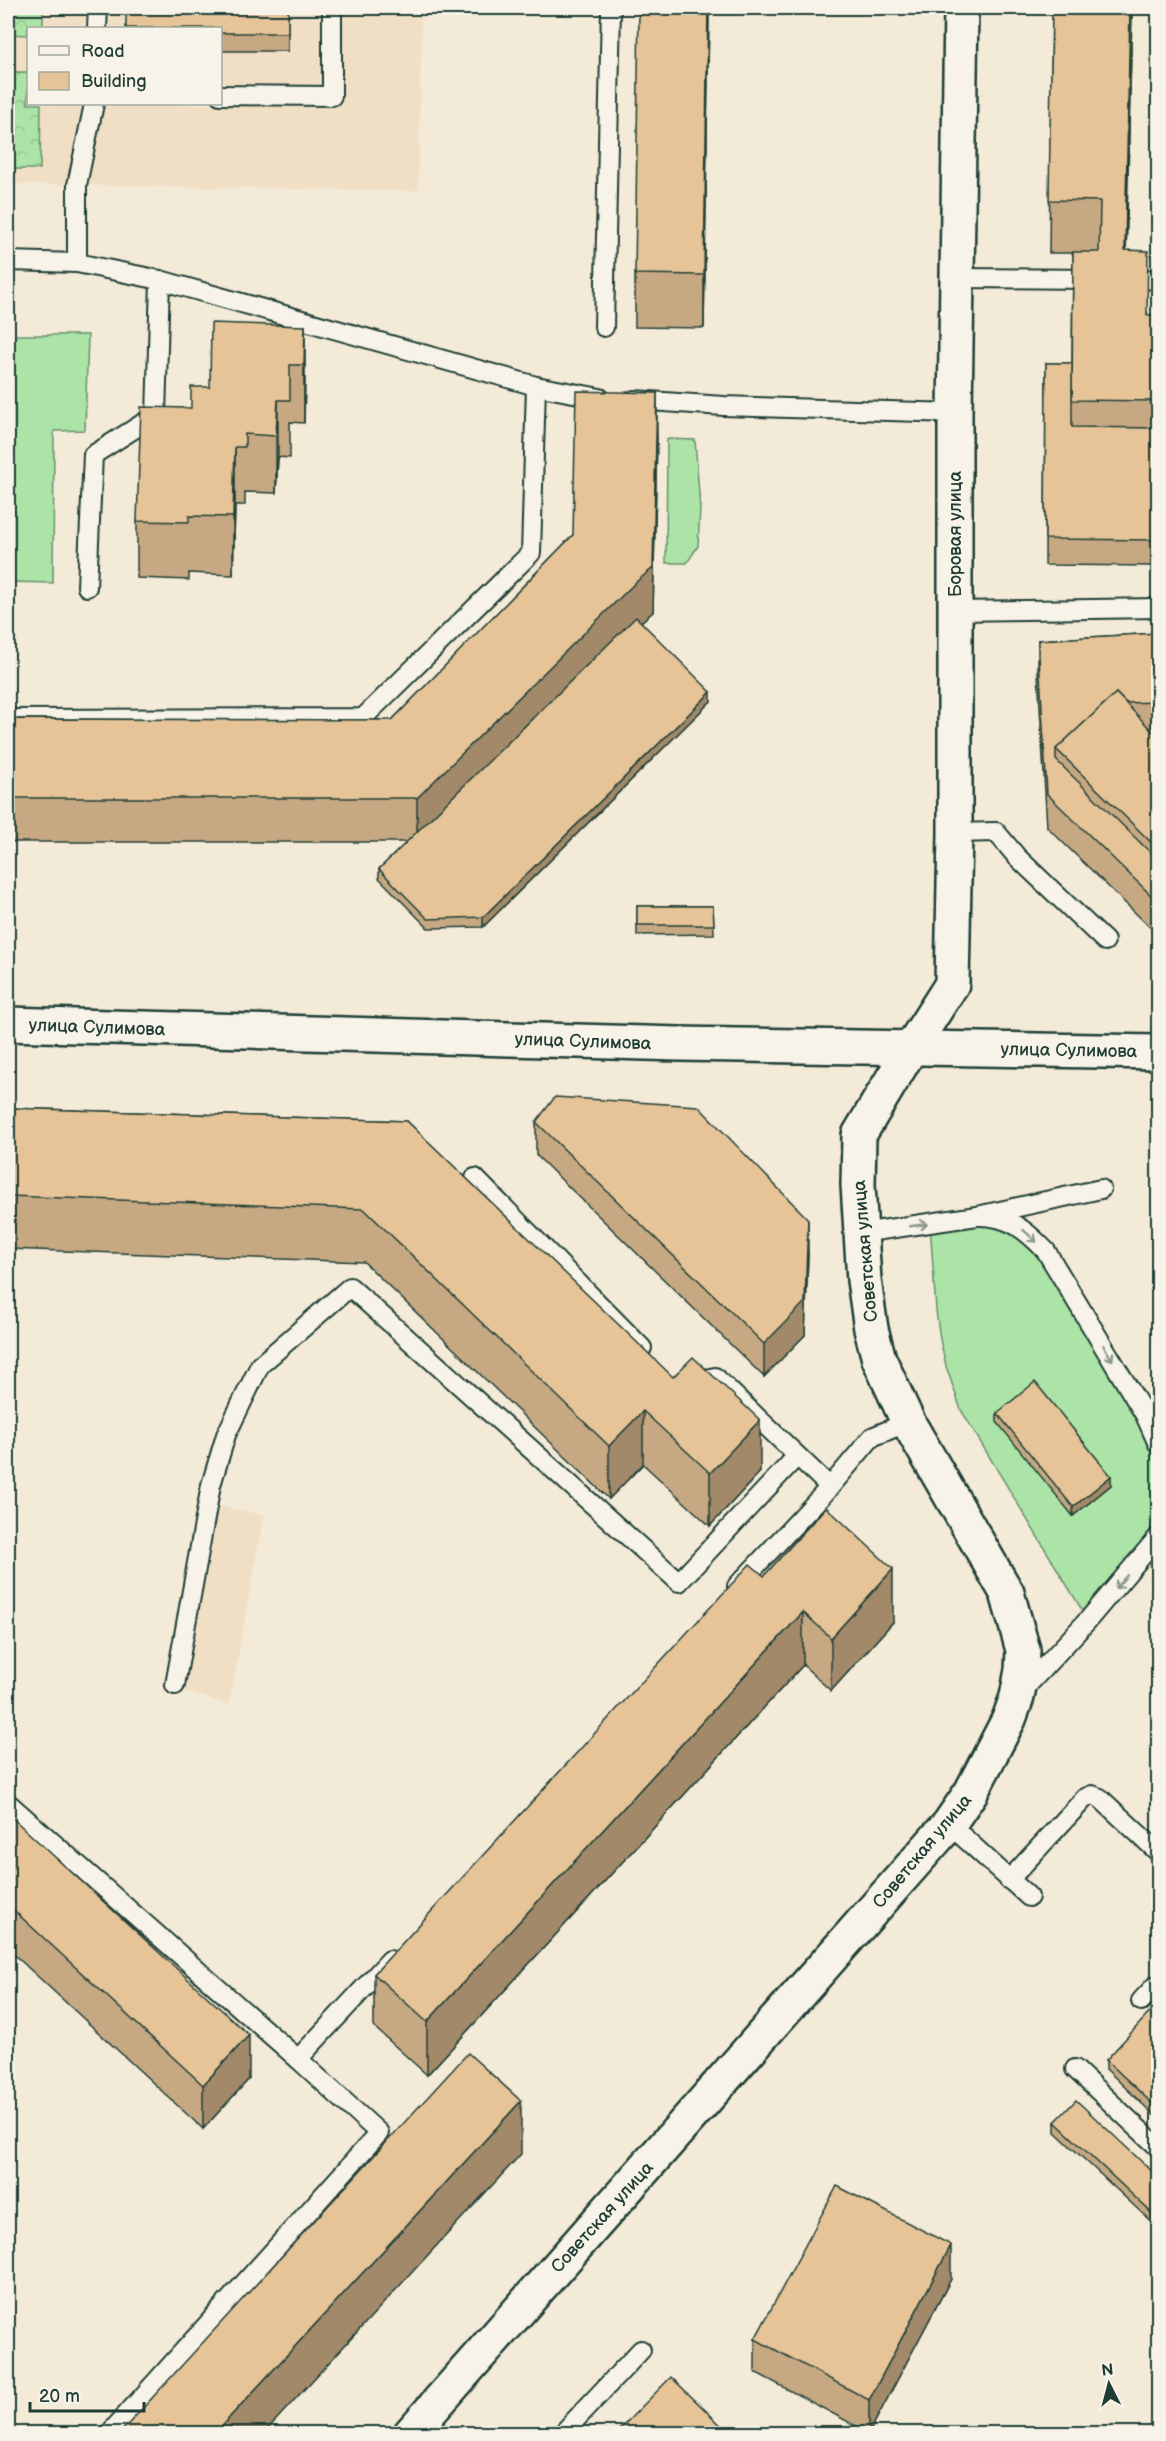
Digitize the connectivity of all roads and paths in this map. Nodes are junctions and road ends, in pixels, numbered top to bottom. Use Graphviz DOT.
graph roads {
  1 [pos="98,8"];
  2 [pos="332,8"];
  3 [pos="611,8"];
  4 [pos="961,8"];
  5 [pos="97,27"];
  6 [pos="222,95"];
  7 [pos="94,105"];
  8 [pos="8,261"];
  9 [pos="77,263"];
  10 [pos="957,278"];
  11 [pos="1125,278"];
  12 [pos="1100,279"];
  13 [pos="160,280"];
  14 [pos="1158,280"];
  15 [pos="604,327"];
  16 [pos="536,386"];
  17 [pos="955,413"];
  18 [pos="87,587"];
  19 [pos="1158,608"];
  20 [pos="955,612"];
  21 [pos="8,719"];
  22 [pos="955,833"];
  23 [pos="1105,941"];
  24 [pos="8,1024"];
  25 [pos="911,1048"];
  26 [pos="1158,1052"];
  27 [pos="475,1178"];
  28 [pos="1101,1189"];
  29 [pos="977,1216"];
  30 [pos="861,1233"];
  31 [pos="654,1360"];
  32 [pos="678,1385"];
  33 [pos="908,1422"];
  34 [pos="1158,1444"];
  35 [pos="797,1456"];
  36 [pos="830,1487"];
  37 [pos="1158,1537"];
  38 [pos="725,1599"];
  39 [pos="175,1685"];
  40 [pos="1017,1697"];
  41 [pos="8,1803"];
  42 [pos="949,1824"];
  43 [pos="1158,1852"];
  44 [pos="1009,1880"];
  45 [pos="1029,1897"];
  46 [pos="403,1946"];
  47 [pos="1158,1989"];
  48 [pos="1141,2001"];
  49 [pos="298,2059"];
  50 [pos="1075,2069"];
  51 [pos="1158,2146"];
  52 [pos="641,2350"];
  53 [pos="109,2433"];
  54 [pos="410,2433"];
  55 [pos="562,2433"];
  1 -- 5 [label="lane"];
  2 -- 6 [label="lane"];
  3 -- 15 [label="lane"];
  4 -- 10 [label="street, Боровая улица"];
  7 -- 9 [label="lane"];
  8 -- 9 [label="lane"];
  9 -- 13 [label="lane"];
  10 -- 12 [label="lane"];
  10 -- 17 [label="street, Боровая улица"];
  11 -- 14 [label="lane"];
  13 -- 16 [label="lane"];
  13 -- 18 [label="lane"];
  16 -- 17 [label="lane"];
  16 -- 21 [label="lane"];
  17 -- 20 [label="street, Боровая улица"];
  19 -- 20 [label="lane"];
  20 -- 22 [label="street, Боровая улица"];
  22 -- 23 [label="lane"];
  22 -- 25 [label="street, Боровая улица"];
  24 -- 25 [label="street, улица Сулимова"];
  25 -- 26 [label="street, улица Сулимова"];
  25 -- 30 [label="street, Советская улица"];
  27 -- 31 [label="lane"];
  28 -- 29 [label="lane"];
  30 -- 29 [label="lane, one-way"];
  29 -- 34 [label="lane, one-way"];
  30 -- 33 [label="street, Советская улица"];
  32 -- 35 [label="lane"];
  33 -- 36 [label="lane"];
  33 -- 40 [label="street, Советская улица"];
  35 -- 36 [label="lane"];
  35 -- 39 [label="lane"];
  36 -- 38 [label="lane"];
  37 -- 40 [label="lane, one-way"];
  40 -- 42 [label="street, Советская улица"];
  41 -- 49 [label="lane"];
  42 -- 44 [label="lane"];
  42 -- 54 [label="street, Советская улица"];
  43 -- 44 [label="lane"];
  44 -- 45 [label="lane"];
  46 -- 49 [label="lane"];
  47 -- 48 [label="lane"];
  49 -- 53 [label="lane"];
  50 -- 51 [label="lane"];
  52 -- 55 [label="lane"];
}
